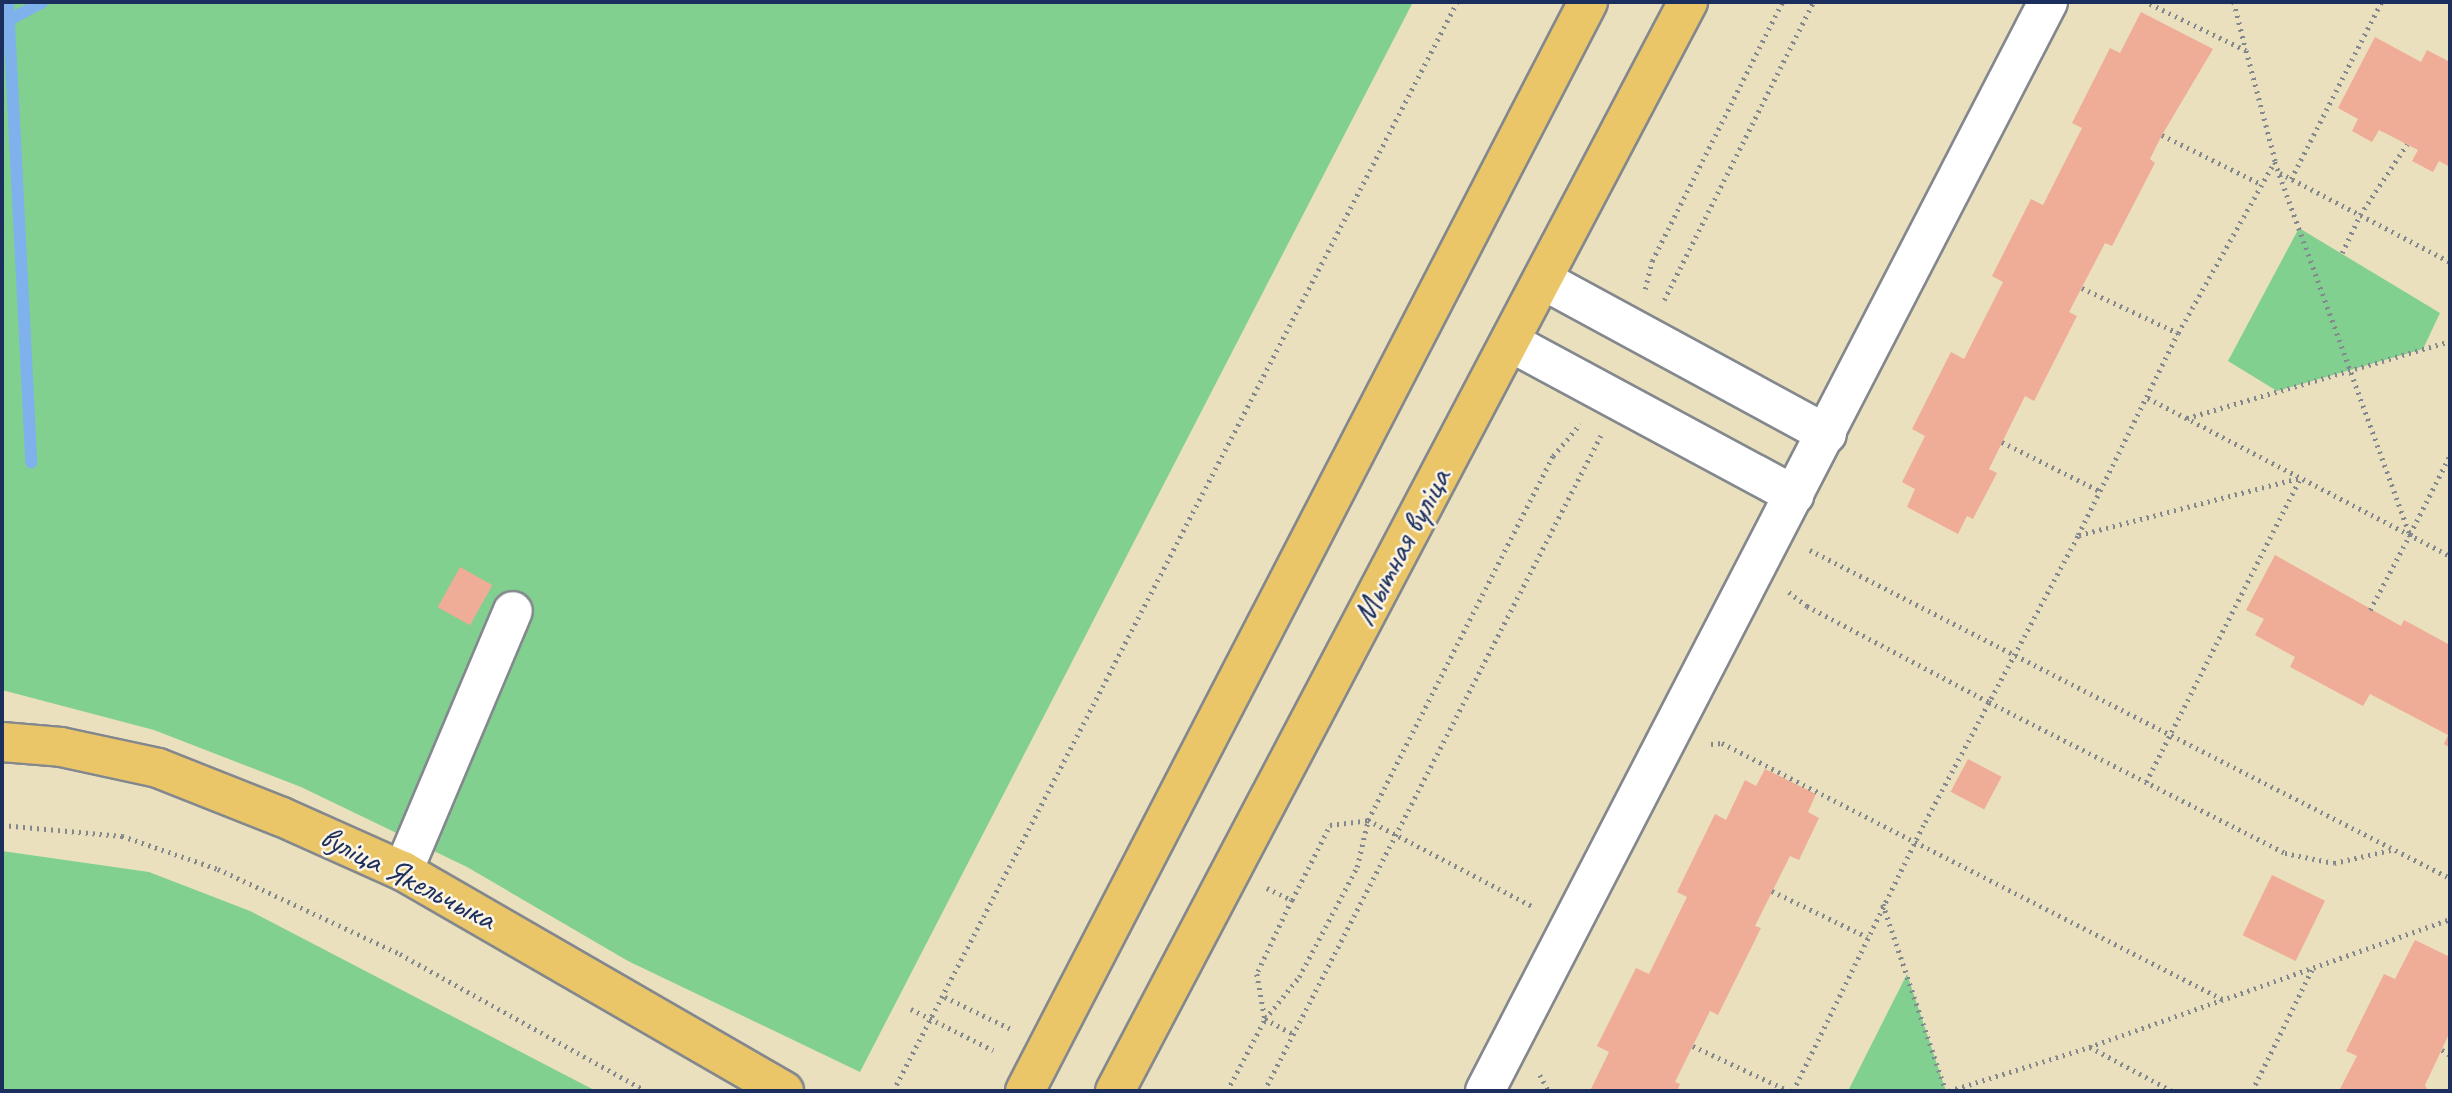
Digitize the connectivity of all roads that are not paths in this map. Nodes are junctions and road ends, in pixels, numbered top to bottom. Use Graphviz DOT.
graph roads {
  1 [pos="1588,2"];
  2 [pos="1688,2"];
  3 [pos="2048,2"];
  4 [pos="1543,280"];
  5 [pos="1510,342"];
  6 [pos="1827,433"];
  7 [pos="1794,495"];
  8 [pos="513,611"];
  9 [pos="2,742"];
  10 [pos="403,871"];
  11 [pos="784,1091"];
  12 [pos="1025,1091"];
  13 [pos="1115,1091"];
  14 [pos="1485,1091"];
  1 -- 12 [label="main road"];
  2 -- 4 [label="main road, Мытная вуліца"];
  3 -- 6 [label="lane"];
  4 -- 5 [label="main road, Мытная вуліца"];
  4 -- 6 [label="lane"];
  5 -- 7 [label="lane"];
  5 -- 13 [label="main road, Мытная вуліца"];
  6 -- 7 [label="lane"];
  7 -- 14 [label="lane"];
  8 -- 10 [label="lane"];
  9 -- 10 [label="main road, вуліца Якельчыка"];
  10 -- 11 [label="main road, вуліца Якельчыка"];
}
